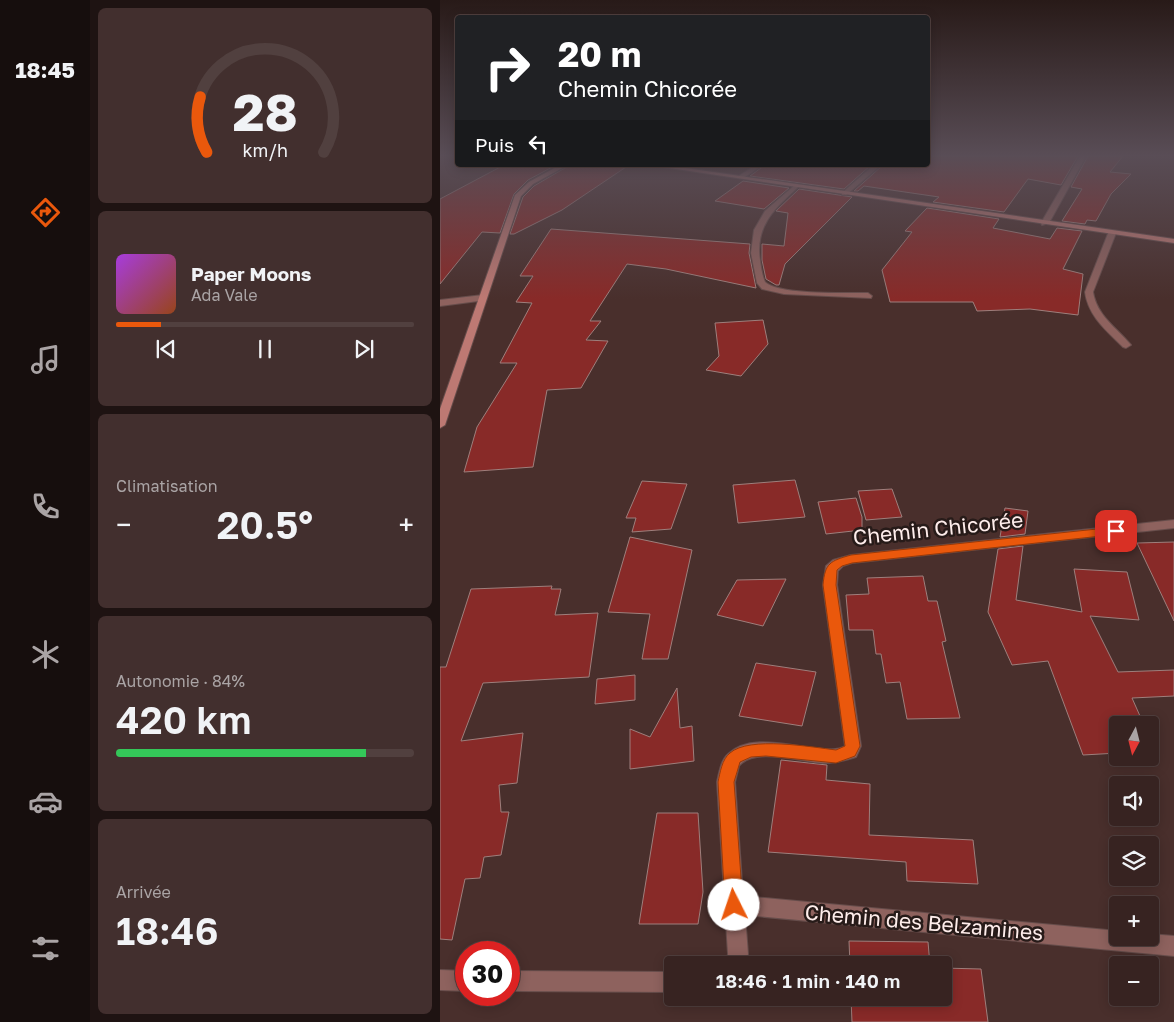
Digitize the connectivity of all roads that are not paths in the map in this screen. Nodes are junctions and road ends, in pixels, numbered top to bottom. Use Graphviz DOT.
graph roads {
  1 [pos="515,204"];
  2 [pos="775,204"];
  3 [pos="911,204"];
  4 [pos="1056,204"];
  5 [pos="1045,223"];
  6 [pos="1112,232"];
  7 [pos="1174,242"];
  8 [pos="868,296"];
  9 [pos="483,298"];
  10 [pos="440,303"];
  11 [pos="1126,345"];
  12 [pos="440,425"];
  13 [pos="1174,524"];
  14 [pos="734,905"];
  15 [pos="1174,946"];
  16 [pos="738,956"];
  17 [pos="440,980"];
  18 [pos="455,981"];
  19 [pos="520,981"];
  20 [pos="664,982"];
  1 -- 9 [label="street"];
  2 -- 8 [label="street"];
  3 -- 5 [label="street"];
  4 -- 5 [label="street"];
  5 -- 6 [label="street"];
  6 -- 7 [label="street"];
  6 -- 11 [label="street"];
  9 -- 10 [label="street"];
  9 -- 12 [label="street"];
  13 -- 14 [label="street, Chemin Chicorée"];
  14 -- 15 [label="street, Chemin des Belzamines"];
  14 -- 16 [label="street"];
  17 -- 18 [label="street"];
  19 -- 20 [label="street"];
}
